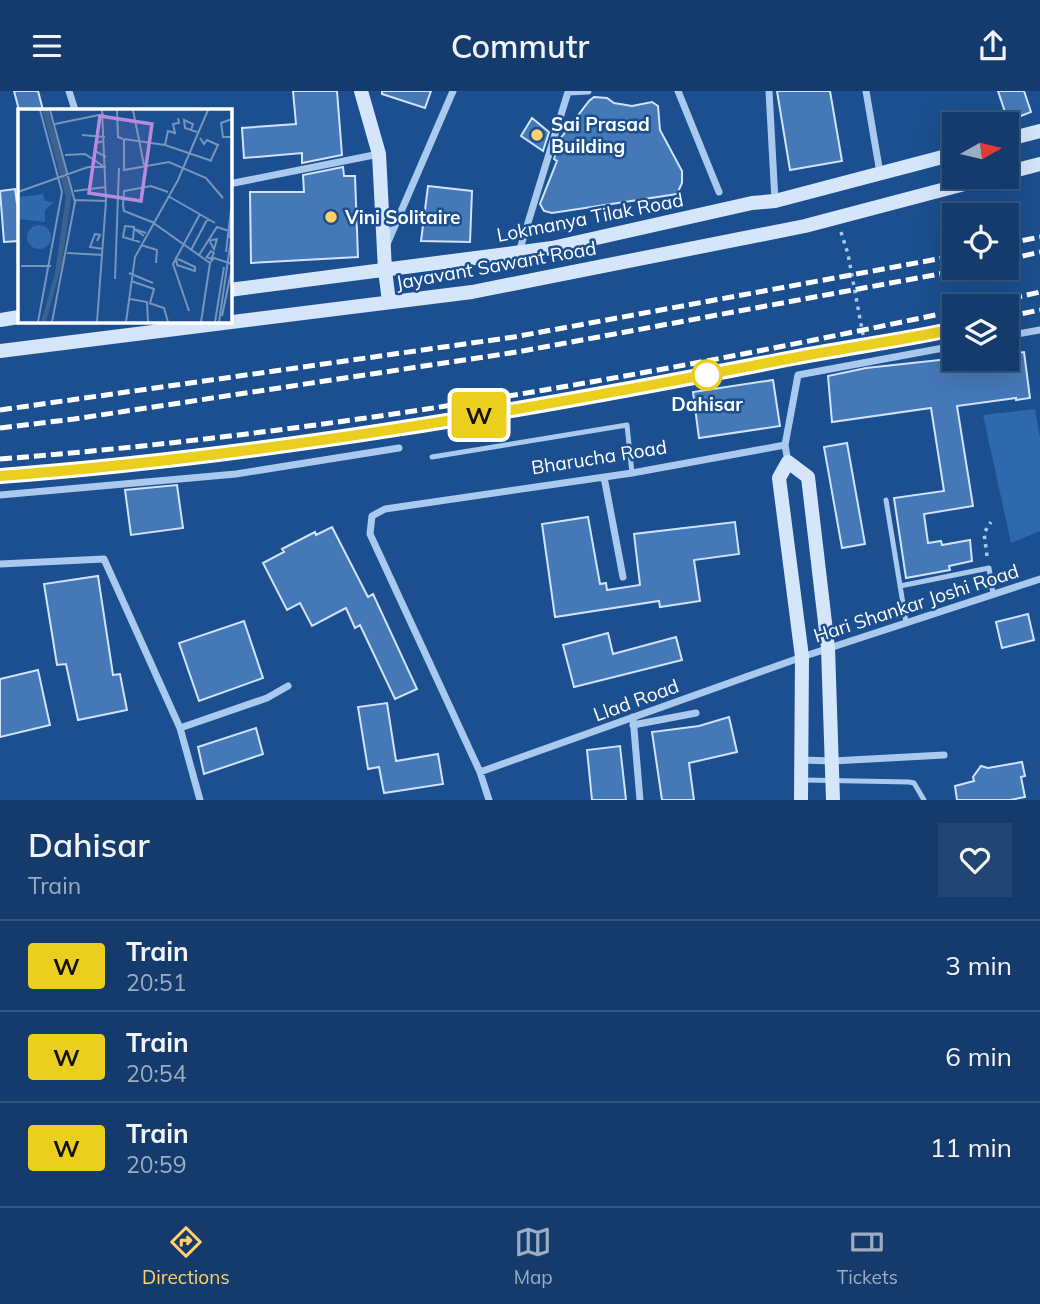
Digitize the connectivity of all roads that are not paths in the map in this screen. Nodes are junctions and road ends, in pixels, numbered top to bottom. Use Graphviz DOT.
graph roads {
  1 [pos="69,91"];
  2 [pos="360,91"];
  3 [pos="453,91"];
  4 [pos="589,91"];
  5 [pos="678,91"];
  6 [pos="769,91"];
  7 [pos="866,91"];
  8 [pos="75,109"];
  9 [pos="1040,131"];
  10 [pos="1019,137"];
  11 [pos="379,155"];
  12 [pos="942,157"];
  13 [pos="1040,164"];
  14 [pos="1019,170"];
  15 [pos="880,173"];
  16 [pos="231,184"];
  17 [pos="945,189"];
  18 [pos="719,192"];
  19 [pos="775,201"];
  20 [pos="384,251"];
  21 [pos="519,253"];
  22 [pos="385,270"];
  23 [pos="231,290"];
  24 [pos="389,302"];
  25 [pos="18,317"];
  26 [pos="0,320"];
  27 [pos="230,322"];
  28 [pos="231,322"];
  29 [pos="1040,330"];
  30 [pos="1019,334"];
  31 [pos="942,348"];
  32 [pos="0,351"];
  33 [pos="785,445"];
  34 [pos="399,448"];
  35 [pos="432,457"];
  36 [pos="788,463"];
  37 [pos="632,473"];
  38 [pos="604,477"];
  39 [pos="0,495"];
  40 [pos="886,500"];
  41 [pos="0,564"];
  42 [pos="623,577"];
  43 [pos="1040,579"];
  44 [pos="900,586"];
  45 [pos="993,594"];
  46 [pos="906,622"];
  47 [pos="828,648"];
  48 [pos="802,657"];
  49 [pos="288,686"];
  50 [pos="696,713"];
  51 [pos="633,721"];
  52 [pos="180,728"];
  53 [pos="944,755"];
  54 [pos="801,760"];
  55 [pos="833,761"];
  56 [pos="480,772"];
  57 [pos="801,780"];
  58 [pos="834,781"];
  59 [pos="200,800"];
  60 [pos="489,800"];
  61 [pos="640,800"];
  62 [pos="801,800"];
  63 [pos="833,800"];
  64 [pos="924,800"];
  1 -- 8 [label="street"];
  2 -- 11 [label="street"];
  3 -- 20 [label="street"];
  4 -- 21 [label="street"];
  5 -- 18 [label="street"];
  6 -- 19 [label="street"];
  7 -- 15 [label="street"];
  9 -- 10 [label="street"];
  11 -- 16 [label="street"];
  11 -- 20 [label="street"];
  12 -- 15 [label="street, Lokmanya Tilak Road"];
  13 -- 14 [label="street"];
  15 -- 19 [label="street, Lokmanya Tilak Road"];
  17 -- 24 [label="street, Jayavant Sawant Road"];
  19 -- 21 [label="street, Lokmanya Tilak Road"];
  20 -- 22 [label="street"];
  21 -- 22 [label="street, Lokmanya Tilak Road"];
  22 -- 23 [label="street, Lokmanya Tilak Road"];
  22 -- 24 [label="street"];
  24 -- 28 [label="street, Jayavant Sawant Road"];
  25 -- 26 [label="street"];
  27 -- 32 [label="street, Jayavant Sawant Road"];
  29 -- 30 [label="street"];
  31 -- 33 [label="street"];
  33 -- 36 [label="street"];
  33 -- 37 [label="street, Bharucha Road"];
  34 -- 39 [label="street"];
  35 -- 37 [label="lane"];
  36 -- 47 [label="street"];
  36 -- 48 [label="street"];
  37 -- 38 [label="street, Bharucha Road"];
  38 -- 42 [label="street"];
  38 -- 56 [label="street, Bharucha Road"];
  40 -- 44 [label="lane"];
  41 -- 52 [label="street"];
  43 -- 45 [label="street, Hari Shankar Joshi Road"];
  44 -- 45 [label="lane"];
  44 -- 46 [label="lane"];
  45 -- 46 [label="street, Hari Shankar Joshi Road"];
  46 -- 47 [label="street, Hari Shankar Joshi Road"];
  47 -- 48 [label="street, Hari Shankar Joshi Road"];
  47 -- 55 [label="street"];
  48 -- 51 [label="street, Llad Road"];
  48 -- 54 [label="street"];
  49 -- 52 [label="street"];
  50 -- 51 [label="street"];
  51 -- 56 [label="street, Llad Road"];
  51 -- 61 [label="street"];
  52 -- 59 [label="street"];
  53 -- 55 [label="street"];
  54 -- 55 [label="street"];
  54 -- 57 [label="street"];
  55 -- 58 [label="street"];
  56 -- 60 [label="street, Bharucha Road"];
  57 -- 58 [label="lane"];
  57 -- 62 [label="street"];
  58 -- 63 [label="street"];
  58 -- 64 [label="lane"];
}
